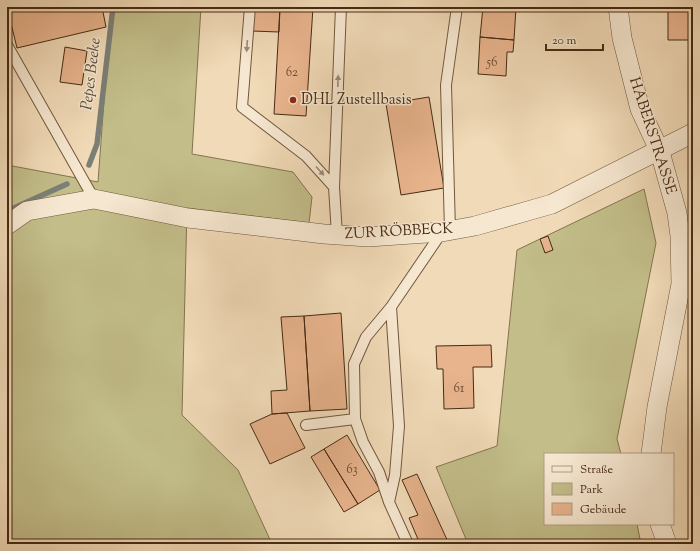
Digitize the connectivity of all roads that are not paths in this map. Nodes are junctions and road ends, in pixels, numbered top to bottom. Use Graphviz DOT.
graph roads {
  1 [pos="250,7"];
  2 [pos="341,7"];
  3 [pos="457,7"];
  4 [pos="618,7"];
  5 [pos="7,45"];
  6 [pos="693,134"];
  7 [pos="660,152"];
  8 [pos="334,187"];
  9 [pos="98,199"];
  10 [pos="7,225"];
  11 [pos="446,231"];
  12 [pos="337,235"];
  13 [pos="391,307"];
  14 [pos="355,419"];
  15 [pos="306,425"];
  16 [pos="651,453"];
  17 [pos="389,502"];
  18 [pos="660,525"];
  19 [pos="408,544"];
  20 [pos="667,544"];
  1 -- 8 [label="lane, one-way"];
  8 -- 2 [label="lane, one-way"];
  3 -- 11 [label="lane"];
  4 -- 7 [label="street, HABERSTRASSE"];
  5 -- 9 [label="lane"];
  6 -- 7 [label="street, ZUR RÖBBECK"];
  7 -- 11 [label="street, ZUR RÖBBECK"];
  7 -- 16 [label="street, HABERSTRASSE"];
  8 -- 12 [label="lane"];
  9 -- 10 [label="street"];
  9 -- 12 [label="street, ZUR RÖBBECK"];
  11 -- 12 [label="street, ZUR RÖBBECK"];
  11 -- 13 [label="lane"];
  13 -- 14 [label="lane"];
  13 -- 17 [label="lane"];
  14 -- 15 [label="lane"];
  14 -- 17 [label="lane"];
  17 -- 19 [label="lane"];
  18 -- 20 [label="street"];
}
